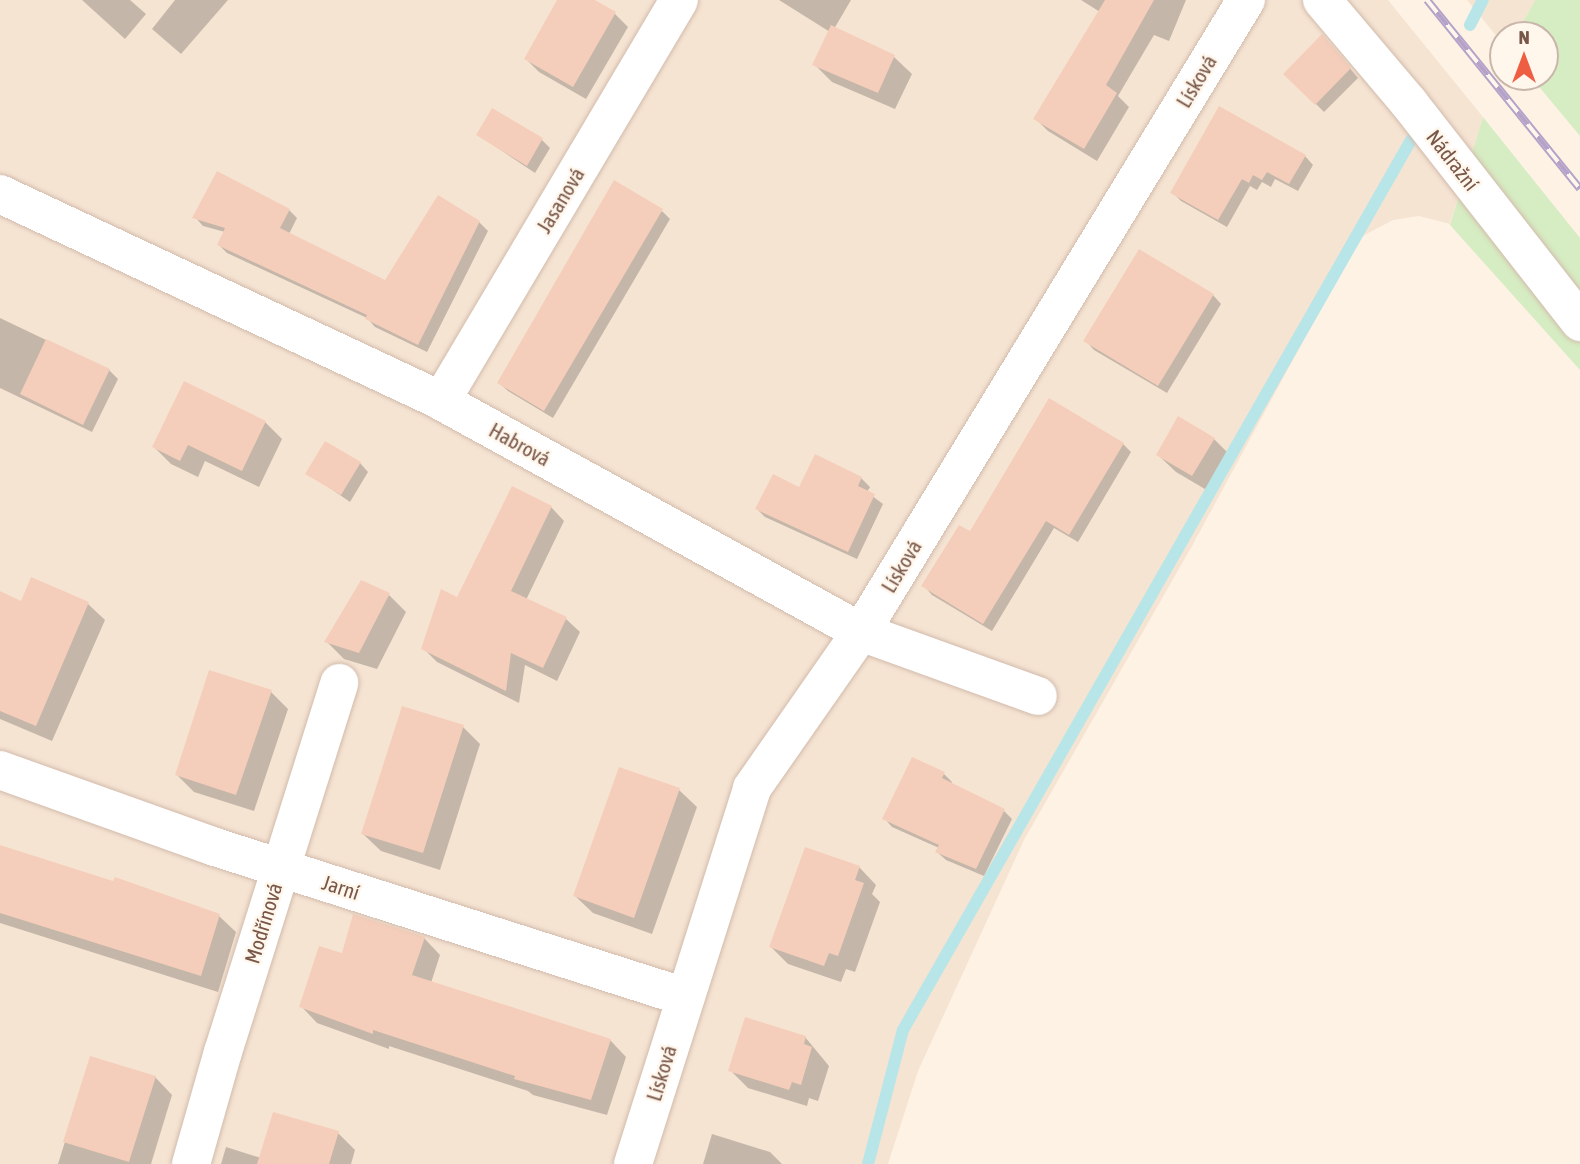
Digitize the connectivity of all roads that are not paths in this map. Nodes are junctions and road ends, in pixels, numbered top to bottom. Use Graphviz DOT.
graph roads {
  1 [pos="680,0"];
  2 [pos="1246,0"];
  3 [pos="1322,0"];
  4 [pos="0,194"];
  5 [pos="1580,322"];
  6 [pos="441,401"];
  7 [pos="861,632"];
  8 [pos="339,684"];
  9 [pos="1038,696"];
  10 [pos="0,770"];
  11 [pos="280,868"];
  12 [pos="685,997"];
  13 [pos="191,1164"];
  14 [pos="633,1164"];
  1 -- 6 [label="street, Jasanová"];
  2 -- 7 [label="street, Lísková"];
  3 -- 5 [label="street, Nádražní"];
  4 -- 6 [label="street, Habrová"];
  6 -- 7 [label="street, Habrová"];
  7 -- 9 [label="street, Habrová"];
  7 -- 12 [label="street, Lísková"];
  8 -- 11 [label="street, Modřínová"];
  10 -- 11 [label="street, Jarní"];
  11 -- 12 [label="street, Jarní"];
  11 -- 13 [label="street, Modřínová"];
  12 -- 14 [label="street, Lísková"];
}
